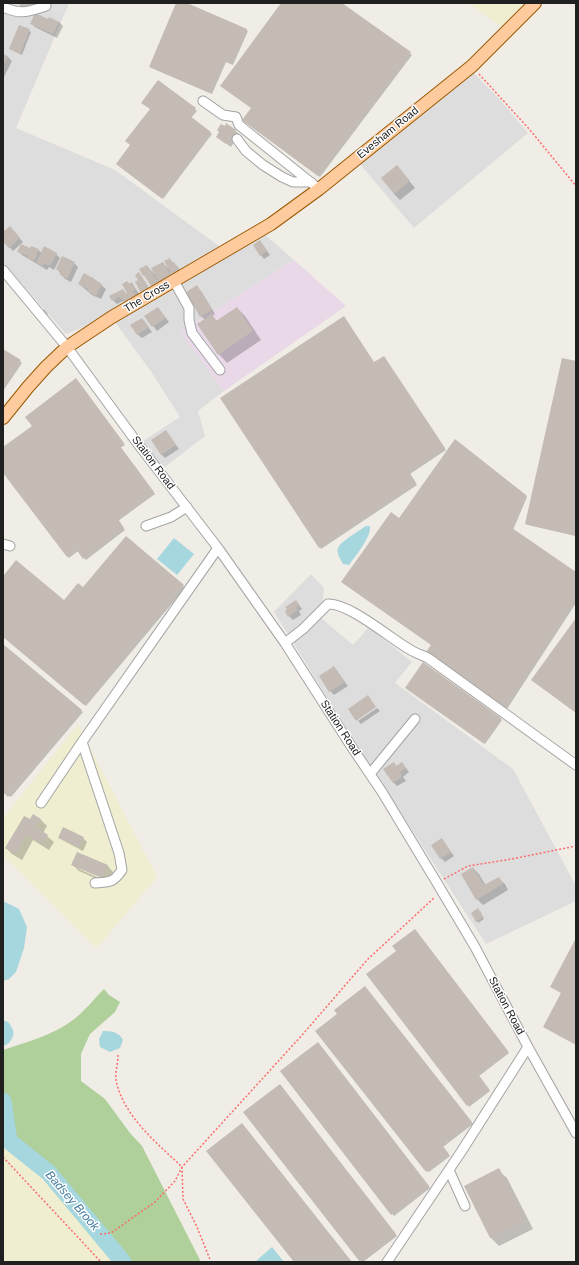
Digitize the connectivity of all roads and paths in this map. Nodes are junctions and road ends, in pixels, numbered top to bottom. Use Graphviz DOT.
graph roads {
  1 [pos="535,3"];
  2 [pos="46,6"];
  3 [pos="4,9"];
  4 [pos="472,66"];
  5 [pos="204,101"];
  6 [pos="237,139"];
  7 [pos="315,186"];
  8 [pos="576,186"];
  9 [pos="228,248"];
  10 [pos="3,270"];
  11 [pos="174,281"];
  12 [pos="67,347"];
  13 [pos="220,370"];
  14 [pos="3,418"];
  15 [pos="187,507"];
  16 [pos="146,526"];
  17 [pos="218,548"];
  18 [pos="284,643"];
  19 [pos="415,719"];
  20 [pos="82,742"];
  21 [pos="576,765"];
  22 [pos="370,774"];
  23 [pos="41,802"];
  24 [pos="576,846"];
  25 [pos="95,883"];
  26 [pos="439,887"];
  27 [pos="528,1047"];
  28 [pos="118,1055"];
  29 [pos="576,1133"];
  30 [pos="3,1157"];
  31 [pos="182,1167"];
  32 [pos="449,1170"];
  33 [pos="465,1206"];
  34 [pos="100,1234"];
  35 [pos="101,1262"];
  36 [pos="211,1262"];
  37 [pos="387,1262"];
  1 -- 4 [label="main road, Evesham Road"];
  2 -- 3 [label="street"];
  4 -- 7 [label="main road, Evesham Road"];
  4 -- 8 [label="path"];
  5 -- 7 [label="street"];
  6 -- 7 [label="street"];
  7 -- 9 [label="main road, Evesham Road"];
  9 -- 11 [label="main road, The Cross"];
  10 -- 12 [label="street, Station Road"];
  11 -- 12 [label="main road, The Cross"];
  11 -- 13 [label="street"];
  12 -- 14 [label="main road"];
  12 -- 15 [label="street, Station Road"];
  15 -- 16 [label="street"];
  15 -- 17 [label="street, Station Road"];
  17 -- 18 [label="street, Station Road"];
  17 -- 20 [label="street"];
  18 -- 21 [label="street"];
  18 -- 22 [label="street, Station Road"];
  19 -- 22 [label="street"];
  20 -- 23 [label="street"];
  20 -- 25 [label="street"];
  22 -- 26 [label="street, Station Road"];
  24 -- 26 [label="path"];
  26 -- 27 [label="street, Station Road"];
  26 -- 31 [label="path"];
  27 -- 29 [label="street, Station Road"];
  27 -- 32 [label="street"];
  28 -- 31 [label="path"];
  30 -- 35 [label="path"];
  31 -- 34 [label="path"];
  31 -- 36 [label="path"];
  32 -- 33 [label="street"];
  32 -- 37 [label="street"];
}
